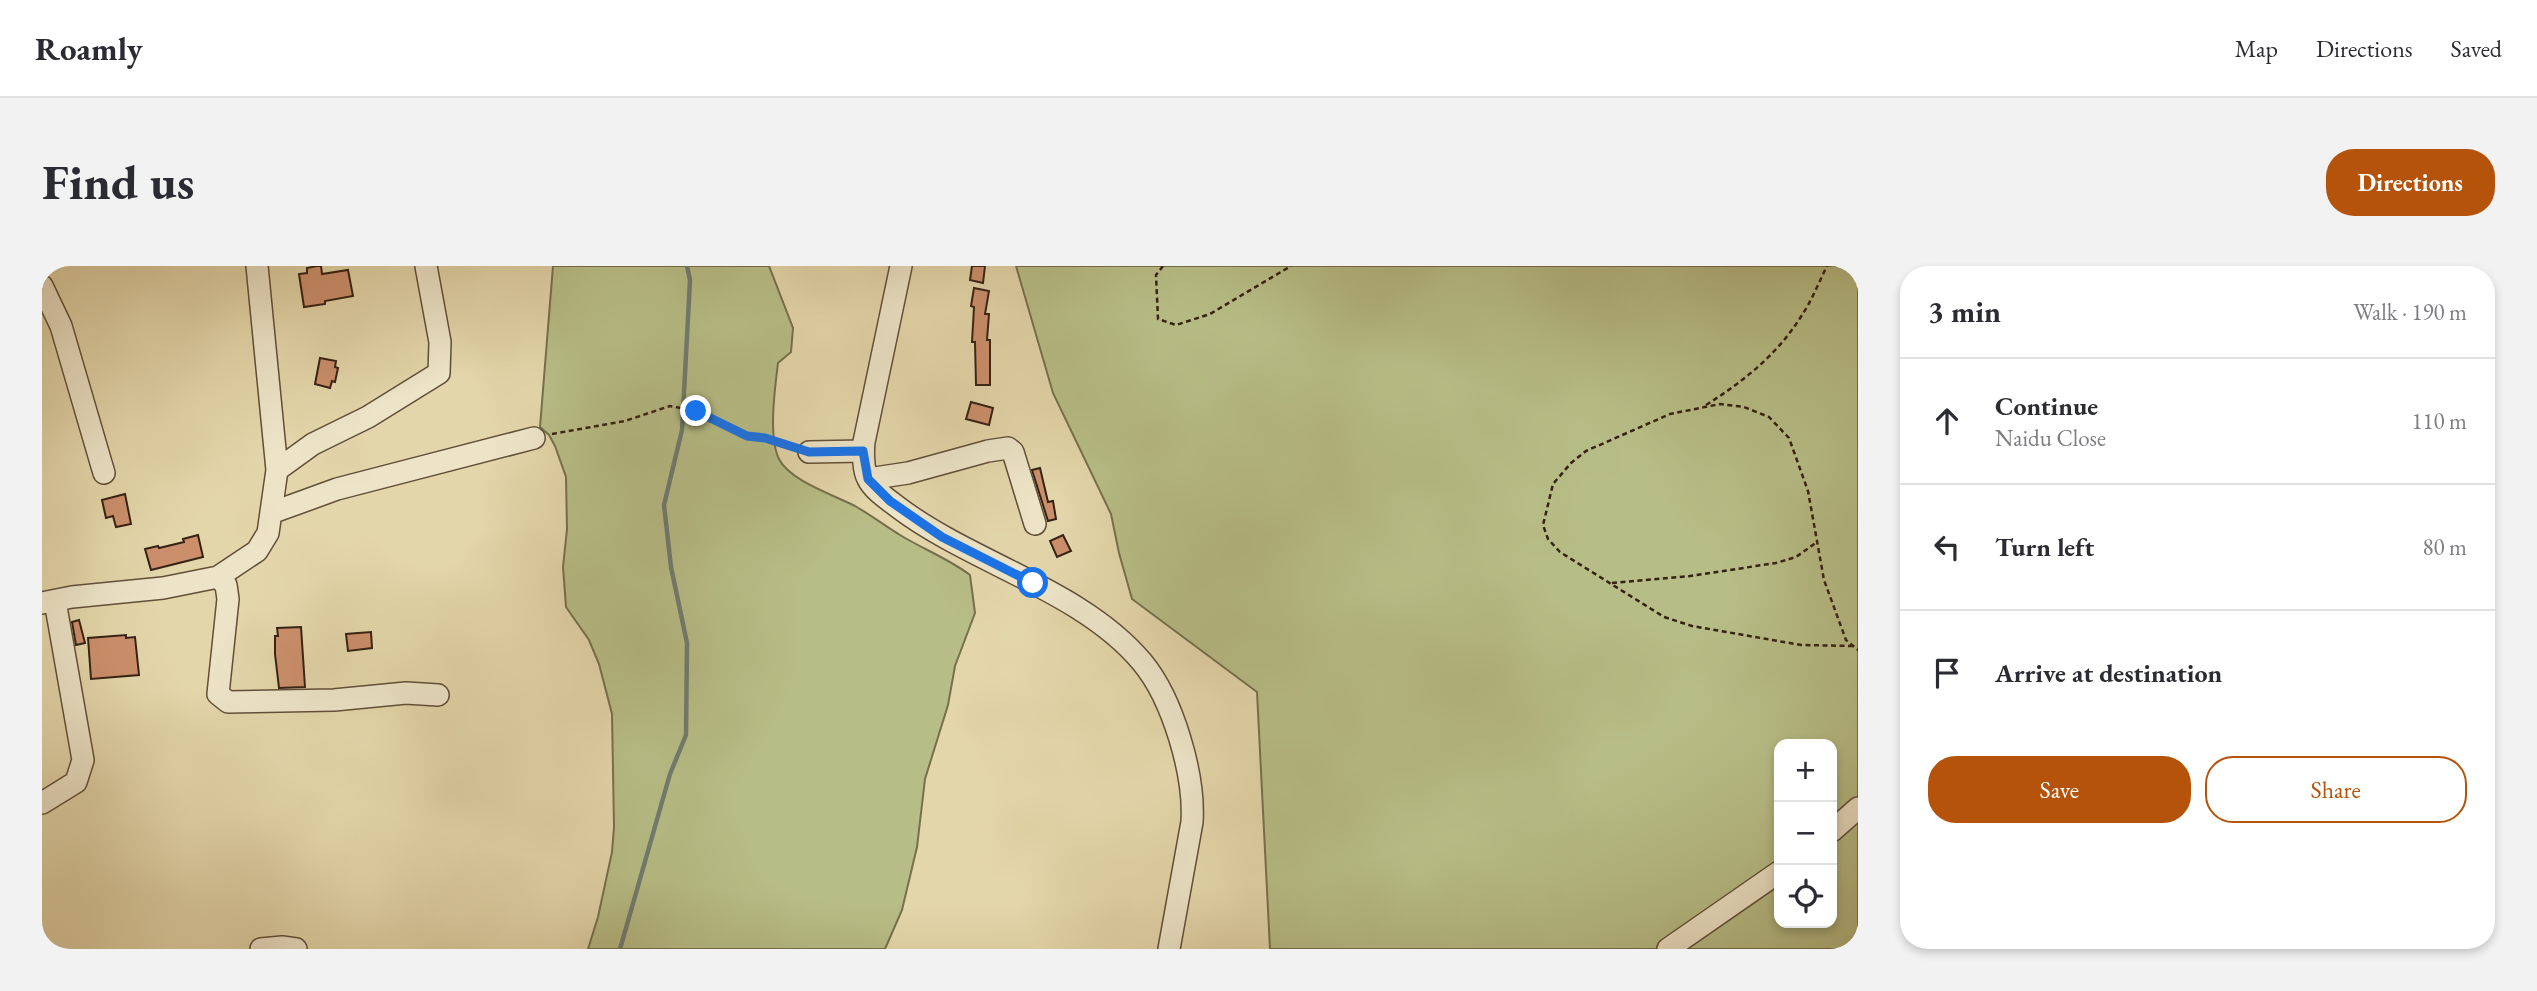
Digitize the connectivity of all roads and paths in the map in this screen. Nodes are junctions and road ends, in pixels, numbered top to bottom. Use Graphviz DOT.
graph roads {
  1 [pos="257,266"];
  2 [pos="426,266"];
  3 [pos="901,266"];
  4 [pos="1163,266"];
  5 [pos="1291,266"];
  6 [pos="1827,266"];
  7 [pos="42,286"];
  8 [pos="1703,407"];
  9 [pos="534,438"];
  10 [pos="863,451"];
  11 [pos="809,452"];
  12 [pos="277,470"];
  13 [pos="104,473"];
  14 [pos="868,479"];
  15 [pos="271,513"];
  16 [pos="1035,524"];
  17 [pos="1817,542"];
  18 [pos="218,577"];
  19 [pos="1612,583"];
  20 [pos="49,602"];
  21 [pos="1853,646"];
  22 [pos="1858,650"];
  23 [pos="438,695"];
  24 [pos="42,803"];
  25 [pos="1858,808"];
  26 [pos="1837,827"];
  27 [pos="1774,875"];
  28 [pos="261,949"];
  29 [pos="296,949"];
  30 [pos="1169,949"];
  31 [pos="1668,949"];
  1 -- 12 [label="street"];
  2 -- 12 [label="street"];
  3 -- 10 [label="street"];
  4 -- 5 [label="path"];
  6 -- 8 [label="path"];
  7 -- 13 [label="street"];
  8 -- 17 [label="path"];
  8 -- 19 [label="path"];
  9 -- 11 [label="path"];
  9 -- 15 [label="street"];
  10 -- 11 [label="street"];
  10 -- 14 [label="street"];
  12 -- 15 [label="street"];
  14 -- 16 [label="street"];
  14 -- 30 [label="street"];
  15 -- 18 [label="street"];
  17 -- 19 [label="path"];
  17 -- 21 [label="path"];
  18 -- 20 [label="street"];
  18 -- 23 [label="street"];
  19 -- 21 [label="path"];
  20 -- 24 [label="street"];
  21 -- 22 [label="path"];
  25 -- 26 [label="street"];
  27 -- 31 [label="street"];
  28 -- 29 [label="street"];
}
